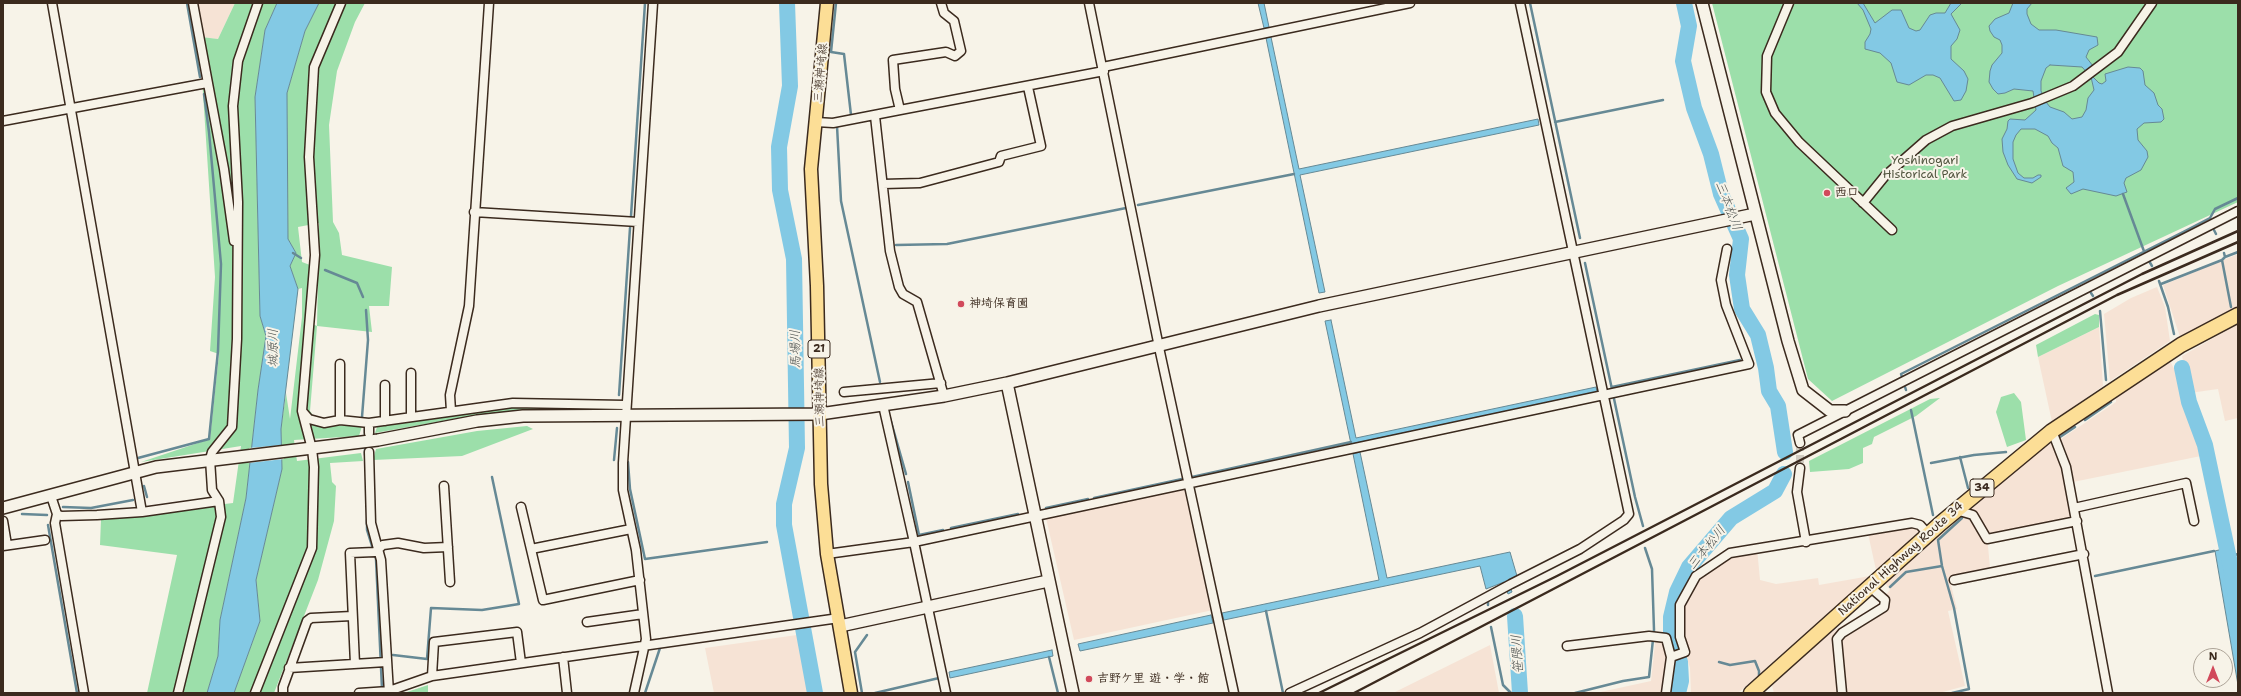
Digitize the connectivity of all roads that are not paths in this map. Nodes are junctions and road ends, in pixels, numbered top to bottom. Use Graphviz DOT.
graph roads {
  1 [pos="52,3"];
  2 [pos="193,3"];
  3 [pos="258,3"];
  4 [pos="341,3"];
  5 [pos="489,3"];
  6 [pos="653,3"];
  7 [pos="827,3"];
  8 [pos="941,3"];
  9 [pos="1089,3"];
  10 [pos="1410,3"];
  11 [pos="1520,3"];
  12 [pos="1702,3"];
  13 [pos="1789,3"];
  14 [pos="2152,3"];
  15 [pos="1103,69"];
  16 [pos="207,83"];
  17 [pos="1028,87"];
  18 [pos="72,108"];
  19 [pos="900,110"];
  20 [pos="875,116"];
  21 [pos="3,121"];
  22 [pos="816,122"];
  23 [pos="882,184"];
  24 [pos="1863,203"];
  25 [pos="2238,211"];
  26 [pos="474,212"];
  27 [pos="1750,215"];
  28 [pos="638,222"];
  29 [pos="1892,230"];
  30 [pos="1727,249"];
  31 [pos="1573,252"];
  32 [pos="237,258"];
  33 [pos="2238,315"];
  34 [pos="1159,344"];
  35 [pos="340,364"];
  36 [pos="411,373"];
  37 [pos="941,383"];
  38 [pos="1007,383"];
  39 [pos="385,385"];
  40 [pos="844,392"];
  41 [pos="1610,393"];
  42 [pos="944,396"];
  43 [pos="883,405"];
  44 [pos="625,410"];
  45 [pos="302,411"];
  46 [pos="451,411"];
  47 [pos="1846,411"];
  48 [pos="820,414"];
  49 [pos="410,417"];
  50 [pos="340,420"];
  51 [pos="385,421"];
  52 [pos="368,423"];
  53 [pos="2052,431"];
  54 [pos="369,433"];
  55 [pos="1800,443"];
  56 [pos="312,449"];
  57 [pos="369,452"];
  58 [pos="212,459"];
  59 [pos="1800,468"];
  60 [pos="135,472"];
  61 [pos="1188,483"];
  62 [pos="444,486"];
  63 [pos="51,496"];
  64 [pos="219,501"];
  65 [pos="522,507"];
  66 [pos="3,508"];
  67 [pos="2074,508"];
  68 [pos="1956,510"];
  69 [pos="142,512"];
  70 [pos="57,514"];
  71 [pos="1035,516"];
  72 [pos="3,521"];
  73 [pos="2077,521"];
  74 [pos="2194,521"];
  75 [pos="631,529"];
  76 [pos="1928,534"];
  77 [pos="45,540"];
  78 [pos="914,542"];
  79 [pos="1806,542"];
  80 [pos="5,546"];
  81 [pos="448,547"];
  82 [pos="531,549"];
  83 [pos="375,552"];
  84 [pos="827,554"];
  85 [pos="2084,554"];
  86 [pos="640,580"];
  87 [pos="1954,580"];
  88 [pos="1048,581"];
  89 [pos="450,582"];
  90 [pos="1870,587"];
  91 [pos="928,607"];
  92 [pos="643,614"];
  93 [pos="352,616"];
  94 [pos="587,622"];
  95 [pos="840,622"];
  96 [pos="645,646"];
  97 [pos="1567,646"];
  98 [pos="563,658"];
  99 [pos="1671,658"];
  100 [pos="386,662"];
  101 [pos="521,663"];
  102 [pos="354,664"];
  103 [pos="289,668"];
  104 [pos="432,676"];
  105 [pos="389,692"];
  106 [pos="84,693"];
  107 [pos="178,693"];
  108 [pos="255,693"];
  109 [pos="283,693"];
  110 [pos="359,693"];
  111 [pos="567,693"];
  112 [pos="634,693"];
  113 [pos="851,693"];
  114 [pos="946,693"];
  115 [pos="1073,693"];
  116 [pos="1234,693"];
  117 [pos="1290,693"];
  118 [pos="1666,693"];
  119 [pos="1751,693"];
  120 [pos="1842,693"];
  121 [pos="2108,693"];
  1 -- 18 [label="street"];
  2 -- 16 [label="street"];
  3 -- 32 [label="street"];
  4 -- 45 [label="street"];
  5 -- 26 [label="street"];
  6 -- 28 [label="street"];
  7 -- 22 [label="main road, 三瀬神埼線 / 21"];
  8 -- 19 [label="street"];
  9 -- 15 [label="street"];
  10 -- 15 [label="street"];
  11 -- 31 [label="street"];
  12 -- 27 [label="street"];
  13 -- 24 [label="street"];
  14 -- 24 [label="street"];
  15 -- 17 [label="street"];
  15 -- 34 [label="street"];
  16 -- 18 [label="street"];
  16 -- 32 [label="street"];
  17 -- 19 [label="street"];
  17 -- 23 [label="street"];
  18 -- 21 [label="street"];
  18 -- 60 [label="street"];
  19 -- 20 [label="street"];
  20 -- 22 [label="street"];
  20 -- 23 [label="street"];
  22 -- 48 [label="main road, 三瀬神埼線 / 21"];
  23 -- 37 [label="street"];
  24 -- 29 [label="street"];
  25 -- 47 [label="street"];
  26 -- 28 [label="street"];
  26 -- 46 [label="street"];
  27 -- 31 [label="street"];
  27 -- 47 [label="street"];
  28 -- 44 [label="street"];
  30 -- 41 [label="street"];
  31 -- 34 [label="street"];
  31 -- 41 [label="street"];
  32 -- 58 [label="street"];
  33 -- 53 [label="highway, National Highway Route 34 / 34"];
  34 -- 38 [label="street"];
  34 -- 61 [label="street"];
  35 -- 50 [label="street"];
  36 -- 49 [label="street"];
  37 -- 40 [label="street"];
  37 -- 42 [label="street"];
  38 -- 42 [label="street"];
  38 -- 71 [label="street"];
  39 -- 51 [label="street"];
  41 -- 61 [label="street"];
  41 -- 117 [label="street"];
  42 -- 43 [label="street"];
  43 -- 48 [label="street"];
  43 -- 78 [label="street"];
  44 -- 46 [label="street"];
  44 -- 48 [label="street"];
  44 -- 56 [label="street"];
  44 -- 75 [label="street"];
  45 -- 50 [label="street"];
  45 -- 56 [label="street"];
  46 -- 49 [label="street"];
  47 -- 55 [label="street"];
  48 -- 84 [label="main road, 三瀬神埼線 / 21"];
  49 -- 51 [label="street"];
  50 -- 52 [label="street"];
  51 -- 52 [label="street"];
  52 -- 54 [label="street"];
  53 -- 67 [label="street"];
  53 -- 68 [label="highway, National Highway Route 34 / 34"];
  56 -- 58 [label="street"];
  56 -- 108 [label="street"];
  57 -- 83 [label="street"];
  58 -- 60 [label="street"];
  58 -- 64 [label="street"];
  59 -- 79 [label="street"];
  60 -- 63 [label="street"];
  60 -- 69 [label="street"];
  61 -- 71 [label="street"];
  61 -- 116 [label="street"];
  62 -- 81 [label="street"];
  63 -- 66 [label="street"];
  63 -- 70 [label="street"];
  64 -- 69 [label="street"];
  64 -- 107 [label="street"];
  65 -- 82 [label="street"];
  67 -- 73 [label="street"];
  67 -- 74 [label="street"];
  68 -- 73 [label="street"];
  68 -- 76 [label="highway, National Highway Route 34 / 34"];
  69 -- 70 [label="street"];
  70 -- 106 [label="street"];
  71 -- 78 [label="street"];
  71 -- 88 [label="street"];
  72 -- 80 [label="street"];
  73 -- 85 [label="street"];
  75 -- 82 [label="street"];
  75 -- 86 [label="street"];
  76 -- 79 [label="street"];
  76 -- 90 [label="highway, National Highway Route 34 / 34"];
  77 -- 80 [label="street"];
  78 -- 84 [label="street"];
  78 -- 91 [label="street"];
  79 -- 99 [label="street"];
  81 -- 83 [label="street"];
  81 -- 89 [label="street"];
  82 -- 86 [label="street"];
  83 -- 93 [label="street"];
  83 -- 100 [label="street"];
  84 -- 95 [label="main road, 三瀬神埼線 / 21"];
  85 -- 87 [label="street"];
  85 -- 121 [label="street"];
  86 -- 92 [label="street"];
  88 -- 91 [label="street"];
  88 -- 115 [label="street"];
  90 -- 119 [label="highway, National Highway Route 34 / 34"];
  90 -- 120 [label="street"];
  91 -- 95 [label="street"];
  91 -- 114 [label="street"];
  92 -- 94 [label="street"];
  92 -- 96 [label="street"];
  93 -- 102 [label="street"];
  93 -- 103 [label="street"];
  95 -- 96 [label="street"];
  95 -- 113 [label="main road, 三瀬神埼線 / 21"];
  96 -- 98 [label="street"];
  96 -- 112 [label="street"];
  97 -- 99 [label="street"];
  98 -- 101 [label="street"];
  98 -- 111 [label="street"];
  99 -- 118 [label="street"];
  100 -- 102 [label="street"];
  100 -- 105 [label="street"];
  101 -- 104 [label="street"];
  101 -- 104 [label="street"];
  102 -- 103 [label="street"];
  103 -- 109 [label="street"];
  104 -- 105 [label="street"];
  105 -- 110 [label="street"];
}
